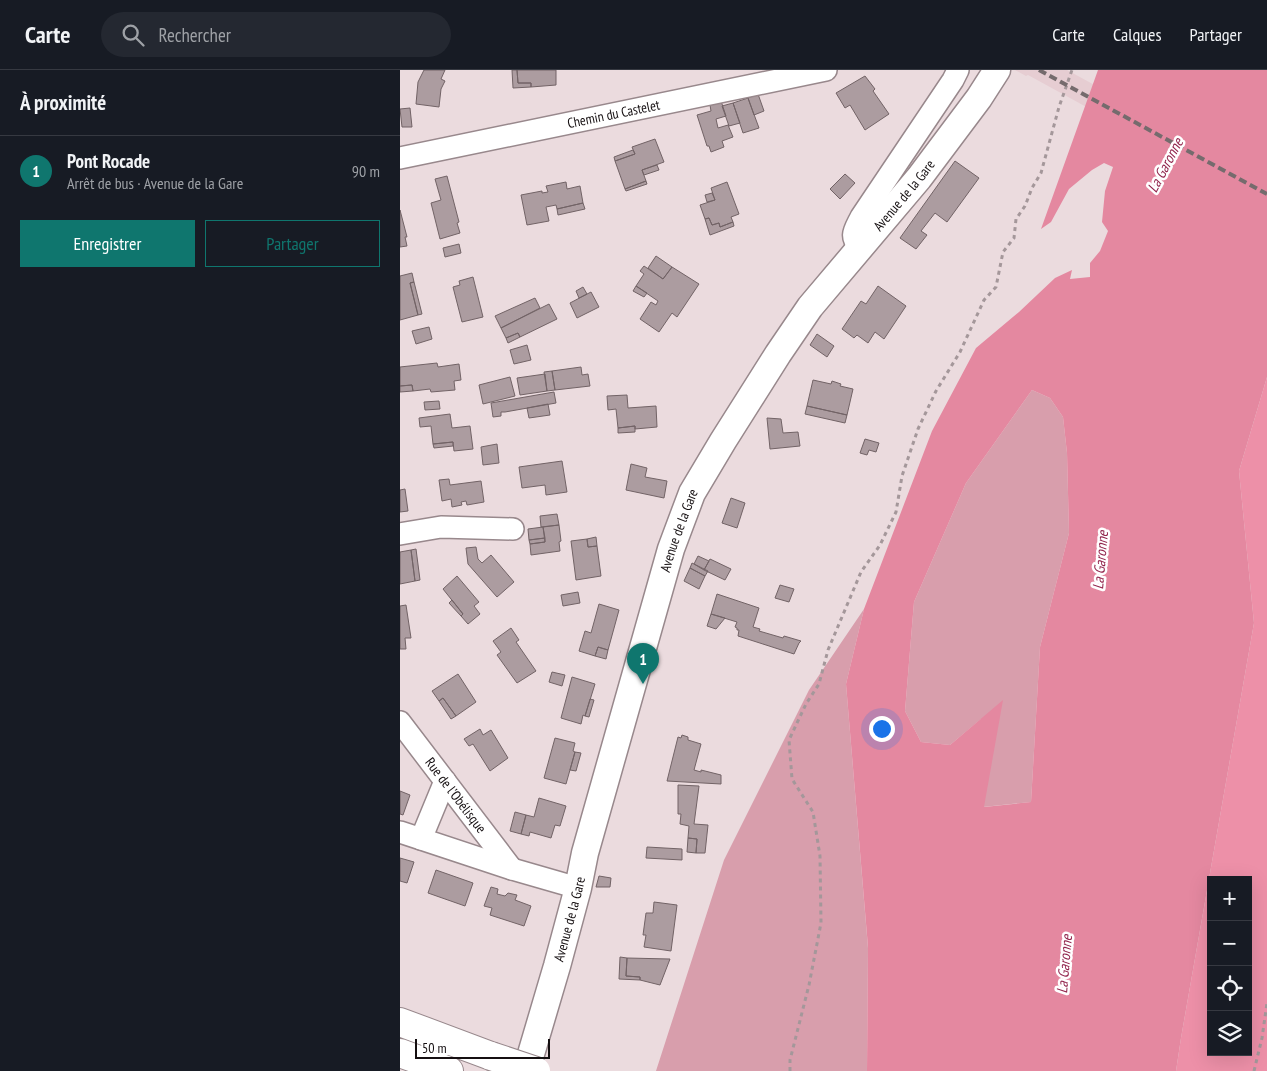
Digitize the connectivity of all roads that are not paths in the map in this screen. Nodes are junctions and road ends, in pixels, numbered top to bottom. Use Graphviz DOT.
graph roads {
  1 [pos="826,70"];
  2 [pos="958,70"];
  3 [pos="997,70"];
  4 [pos="400,158"];
  5 [pos="860,248"];
  6 [pos="513,529"];
  7 [pos="400,534"];
  8 [pos="400,722"];
  9 [pos="445,781"];
  10 [pos="400,832"];
  11 [pos="421,839"];
  12 [pos="512,869"];
  13 [pos="578,888"];
  14 [pos="400,1022"];
  15 [pos="400,1053"];
  16 [pos="449,1071"];
  17 [pos="526,1071"];
  18 [pos="536,1071"];
  1 -- 4 [label="street, Chemin du Castelet"];
  2 -- 5 [label="street"];
  3 -- 5 [label="street, Avenue de la Gare"];
  5 -- 13 [label="street, Avenue de la Gare"];
  6 -- 7 [label="street"];
  8 -- 9 [label="street, Rue de l'Obélisque"];
  9 -- 11 [label="street"];
  9 -- 12 [label="street, Rue de l'Obélisque"];
  10 -- 11 [label="street, Rue de l'Obélisque"];
  11 -- 12 [label="street, Rue de l'Obélisque"];
  12 -- 13 [label="street, Rue de l'Obélisque"];
  13 -- 17 [label="street, Avenue de la Gare"];
  14 -- 18 [label="highway, bridge"];
  15 -- 16 [label="highway"];
}
